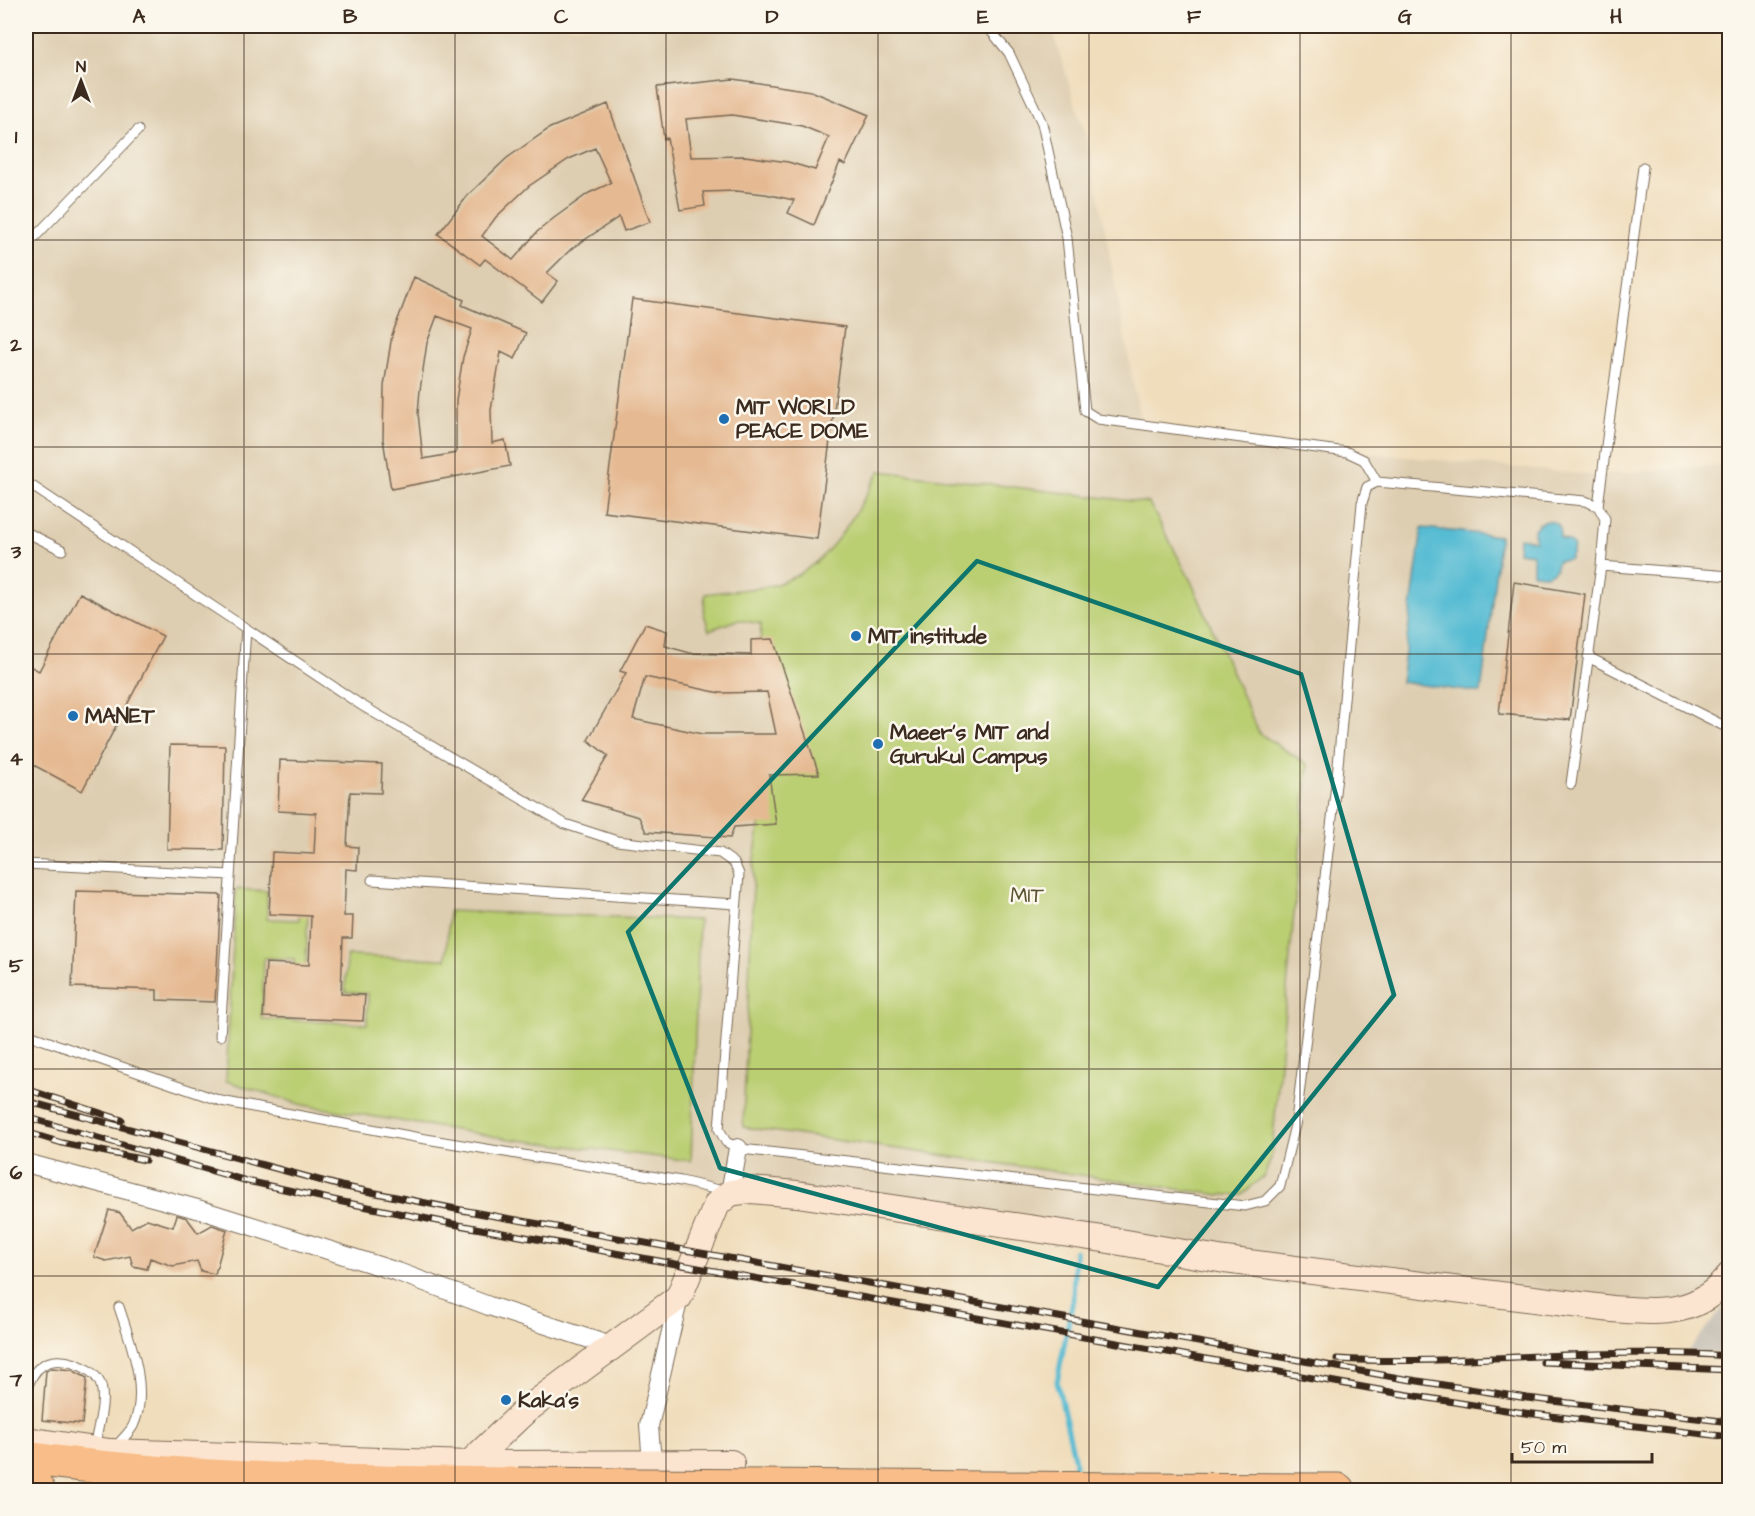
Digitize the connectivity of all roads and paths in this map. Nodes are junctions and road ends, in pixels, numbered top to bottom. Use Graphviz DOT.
graph roads {
  1 [pos="987,26"];
  2 [pos="138,130"];
  3 [pos="1643,167"];
  4 [pos="26,246"];
  5 [pos="26,482"];
  6 [pos="1377,482"];
  7 [pos="1598,506"];
  8 [pos="26,531"];
  9 [pos="62,550"];
  10 [pos="1601,566"];
  11 [pos="1730,576"];
  12 [pos="246,628"];
  13 [pos="1588,657"];
  14 [pos="1730,729"];
  15 [pos="1571,784"];
  16 [pos="26,864"];
  17 [pos="230,876"];
  18 [pos="372,880"];
  19 [pos="736,904"];
  20 [pos="26,1034"];
  21 [pos="220,1036"];
  22 [pos="738,1148"];
  23 [pos="26,1163"];
  24 [pos="730,1192"];
  25 [pos="1730,1275"];
  26 [pos="679,1297"];
  27 [pos="119,1307"];
  28 [pos="614,1347"];
  29 [pos="26,1392"];
  30 [pos="26,1440"];
  31 [pos="26,1458"];
  32 [pos="99,1458"];
  33 [pos="652,1463"];
  34 [pos="462,1479"];
  35 [pos="26,1489"];
  36 [pos="1295,1490"];
  37 [pos="38,1491"];
  38 [pos="732,1491"];
  39 [pos="1338,1491"];
  1 -- 6 [label="lane"];
  2 -- 4 [label="lane"];
  3 -- 7 [label="lane"];
  5 -- 12 [label="lane"];
  6 -- 7 [label="lane"];
  6 -- 22 [label="lane"];
  7 -- 10 [label="lane"];
  8 -- 9 [label="lane"];
  10 -- 11 [label="lane"];
  10 -- 13 [label="lane"];
  12 -- 17 [label="lane"];
  12 -- 19 [label="lane"];
  13 -- 14 [label="lane"];
  13 -- 15 [label="lane"];
  16 -- 17 [label="lane"];
  17 -- 21 [label="lane"];
  18 -- 19 [label="lane"];
  19 -- 22 [label="lane"];
  20 -- 24 [label="lane"];
  22 -- 24 [label="street"];
  23 -- 28 [label="street"];
  24 -- 25 [label="street"];
  24 -- 26 [label="street"];
  26 -- 28 [label="street"];
  26 -- 33 [label="street"];
  27 -- 32 [label="lane"];
  28 -- 34 [label="street"];
  29 -- 32 [label="lane"];
  30 -- 32 [label="street"];
  31 -- 32 [label="highway"];
  32 -- 34 [label="highway"];
  33 -- 34 [label="street"];
  33 -- 38 [label="street"];
  34 -- 36 [label="highway, bridge"];
  35 -- 37 [label="highway"];
  36 -- 39 [label="highway"];
}
